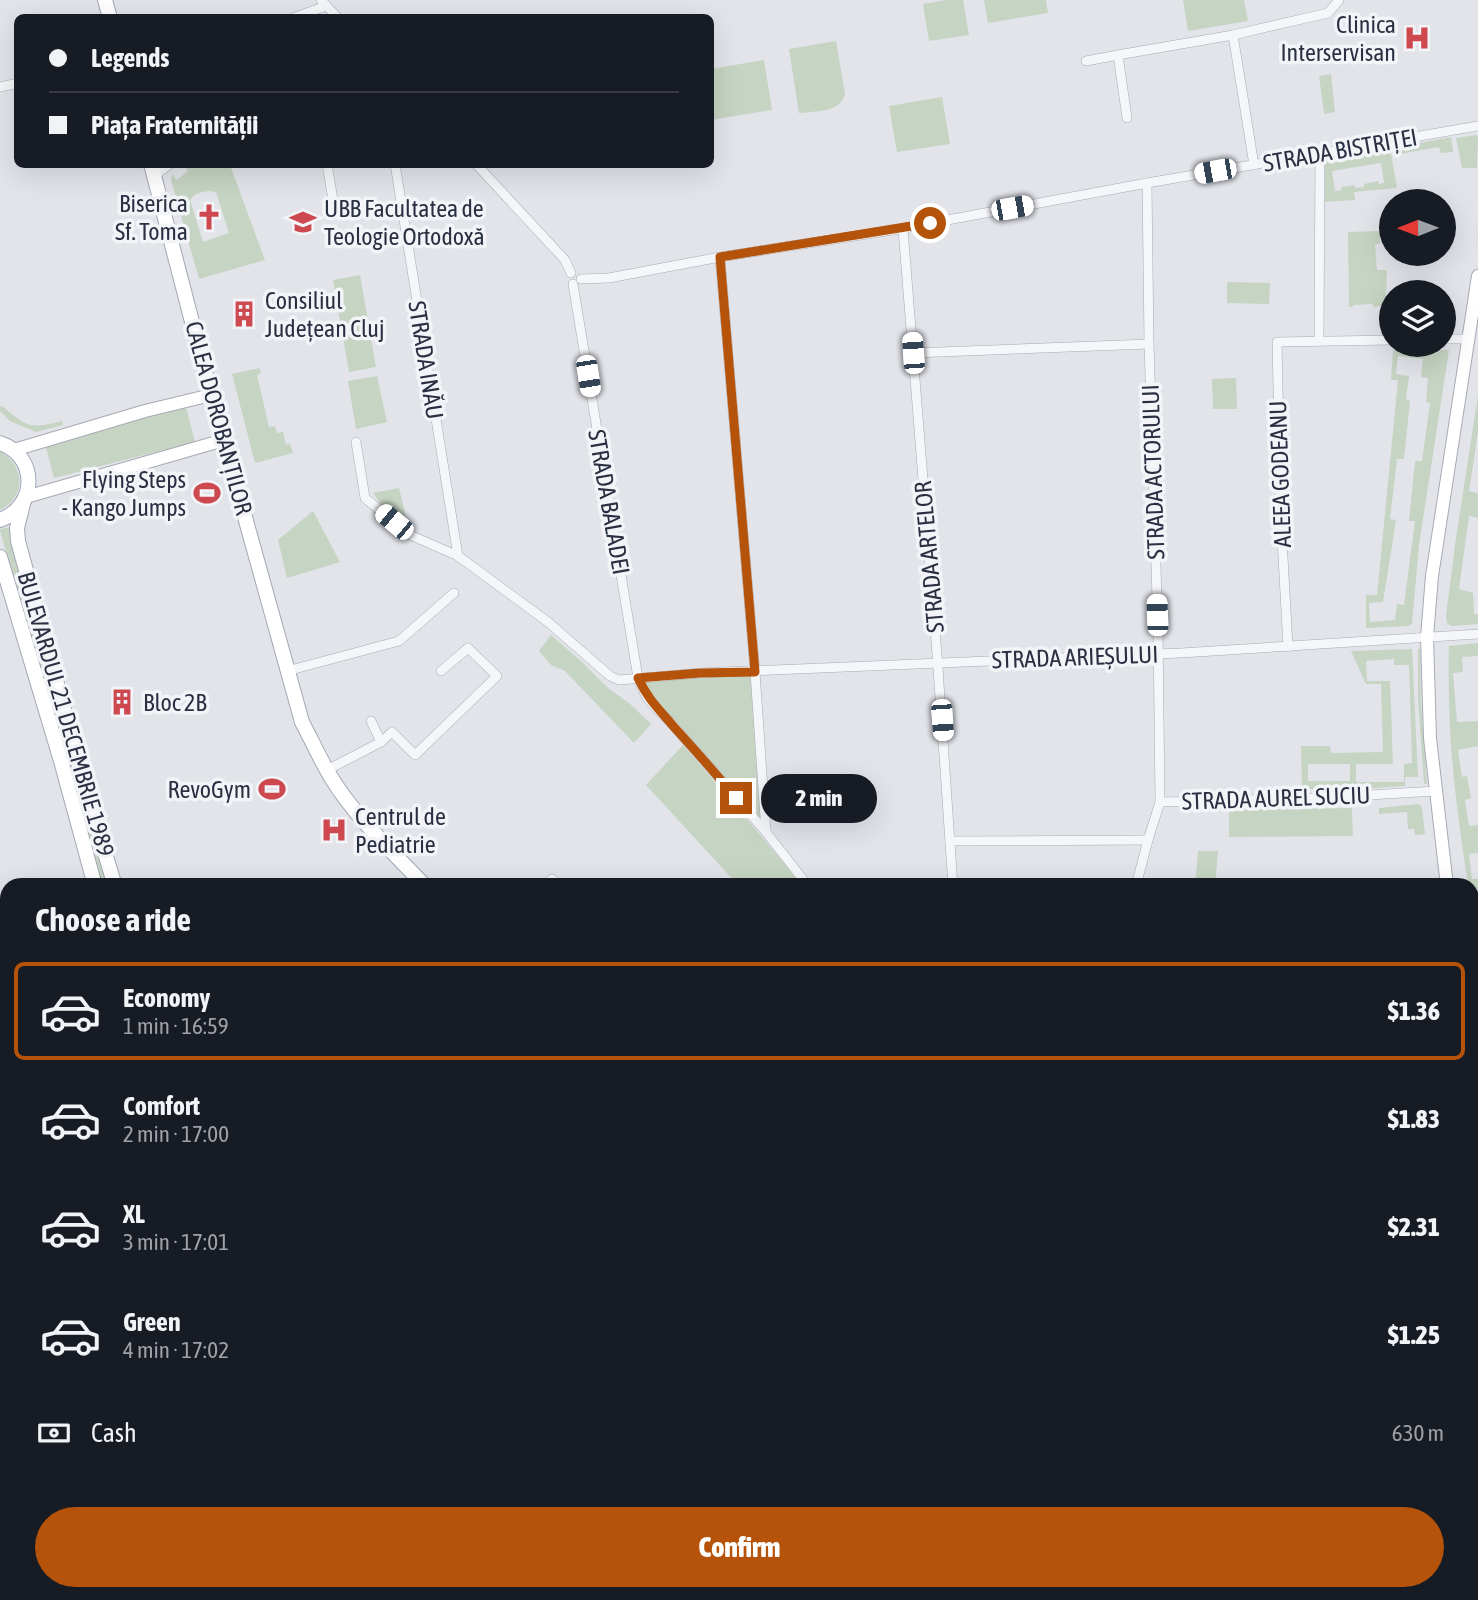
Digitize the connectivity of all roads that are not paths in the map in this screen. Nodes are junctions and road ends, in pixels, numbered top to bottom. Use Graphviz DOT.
graph roads {
  1 [pos="1339,0"];
  2 [pos="323,3"];
  3 [pos="301,14"];
  4 [pos="1233,35"];
  5 [pos="1118,55"];
  6 [pos="1086,61"];
  7 [pos="1127,118"];
  8 [pos="1478,126"];
  9 [pos="1320,153"];
  10 [pos="1254,165"];
  11 [pos="328,168"];
  12 [pos="396,168"];
  13 [pos="480,168"];
  14 [pos="152,170"];
  15 [pos="1147,183"];
  16 [pos="335,212"];
  17 [pos="903,229"];
  18 [pos="720,257"];
  19 [pos="1478,276"];
  20 [pos="577,281"];
  21 [pos="1456,339"];
  22 [pos="1468,339"];
  23 [pos="1379,340"];
  24 [pos="1319,341"];
  25 [pos="1149,344"];
  26 [pos="913,353"];
  27 [pos="211,395"];
  28 [pos="224,440"];
  29 [pos="356,442"];
  30 [pos="0,443"];
  31 [pos="14,450"];
  32 [pos="25,499"];
  33 [pos="0,520"];
  34 [pos="458,556"];
  35 [pos="0,557"];
  36 [pos="3,571"];
  37 [pos="454,593"];
  38 [pos="1478,634"];
  39 [pos="1427,637"];
  40 [pos="1288,647"];
  41 [pos="1158,654"];
  42 [pos="938,662"];
  43 [pos="287,671"];
  44 [pos="441,671"];
  45 [pos="755,672"];
  46 [pos="638,678"];
  47 [pos="371,721"];
  48 [pos="381,742"];
  49 [pos="327,770"];
  50 [pos="1436,791"];
  51 [pos="1160,802"];
  52 [pos="766,832"];
  53 [pos="1148,840"];
  54 [pos="950,841"];
  55 [pos="93,878"];
  56 [pos="113,878"];
  57 [pos="418,878"];
  58 [pos="801,878"];
  59 [pos="952,878"];
  60 [pos="1138,878"];
  61 [pos="1446,878"];
  1 -- 4 [label="street"];
  2 -- 3 [label="street"];
  4 -- 5 [label="street"];
  4 -- 10 [label="street"];
  5 -- 6 [label="street"];
  5 -- 7 [label="street"];
  8 -- 9 [label="street, STRADA BISTRIȚEI"];
  9 -- 10 [label="street, STRADA BISTRIȚEI"];
  9 -- 24 [label="street"];
  10 -- 15 [label="street, STRADA BISTRIȚEI"];
  11 -- 16 [label="street"];
  12 -- 34 [label="street, STRADA INĂU"];
  13 -- 20 [label="street, STRADA BALADEI"];
  14 -- 27 [label="main road, CALEA DOROBANȚILOR"];
  15 -- 17 [label="street, STRADA BISTRIȚEI"];
  15 -- 25 [label="street, STRADA ACTORULUI"];
  17 -- 18 [label="street, STRADA BISTRIȚEI"];
  17 -- 26 [label="street, STRADA ARTELOR"];
  18 -- 20 [label="street, STRADA BISTRIȚEI"];
  18 -- 45 [label="street"];
  19 -- 22 [label="main road"];
  20 -- 46 [label="street, STRADA BALADEI"];
  21 -- 22 [label="street"];
  22 -- 39 [label="main road"];
  23 -- 24 [label="street, ALEEA GODEANU"];
  24 -- 40 [label="street, ALEEA GODEANU"];
  25 -- 26 [label="street"];
  25 -- 41 [label="street, STRADA ACTORULUI"];
  26 -- 42 [label="street, STRADA ARTELOR"];
  27 -- 28 [label="main road, CALEA DOROBANȚILOR"];
  27 -- 31 [label="main road"];
  28 -- 32 [label="main road"];
  28 -- 43 [label="main road, CALEA DOROBANȚILOR"];
  29 -- 34 [label="street, STRADA ARIEȘULUI"];
  30 -- 31 [label="main road"];
  31 -- 32 [label="main road, BULEVARDUL 21 DECEMBRIE 1989"];
  32 -- 33 [label="main road"];
  32 -- 56 [label="main road, BULEVARDUL 21 DECEMBRIE 1989"];
  34 -- 46 [label="street, STRADA ARIEȘULUI"];
  35 -- 36 [label="main road, BULEVARDUL 21 DECEMBRIE 1989"];
  36 -- 55 [label="main road, BULEVARDUL 21 DECEMBRIE 1989"];
  37 -- 43 [label="street"];
  38 -- 39 [label="street, STRADA ARIEȘULUI"];
  39 -- 40 [label="street, STRADA ARIEȘULUI"];
  39 -- 50 [label="main road"];
  40 -- 41 [label="street, STRADA ARIEȘULUI"];
  41 -- 42 [label="street, STRADA ARIEȘULUI"];
  41 -- 51 [label="street, STRADA ACTORULUI"];
  42 -- 45 [label="street, STRADA ARIEȘULUI"];
  42 -- 54 [label="street, STRADA ARTELOR"];
  43 -- 49 [label="main road, CALEA DOROBANȚILOR"];
  44 -- 48 [label="street"];
  45 -- 46 [label="street, STRADA ARIEȘULUI"];
  45 -- 52 [label="street"];
  46 -- 52 [label="street"];
  47 -- 48 [label="street"];
  48 -- 49 [label="street"];
  49 -- 57 [label="main road, CALEA DOROBANȚILOR"];
  50 -- 51 [label="street, STRADA AUREL SUCIU"];
  50 -- 61 [label="main road"];
  51 -- 53 [label="street, STRADA AUREL SUCIU"];
  52 -- 58 [label="street"];
  53 -- 54 [label="street"];
  53 -- 60 [label="street, STRADA AUREL SUCIU"];
  54 -- 59 [label="street, STRADA ARTELOR"];
}
